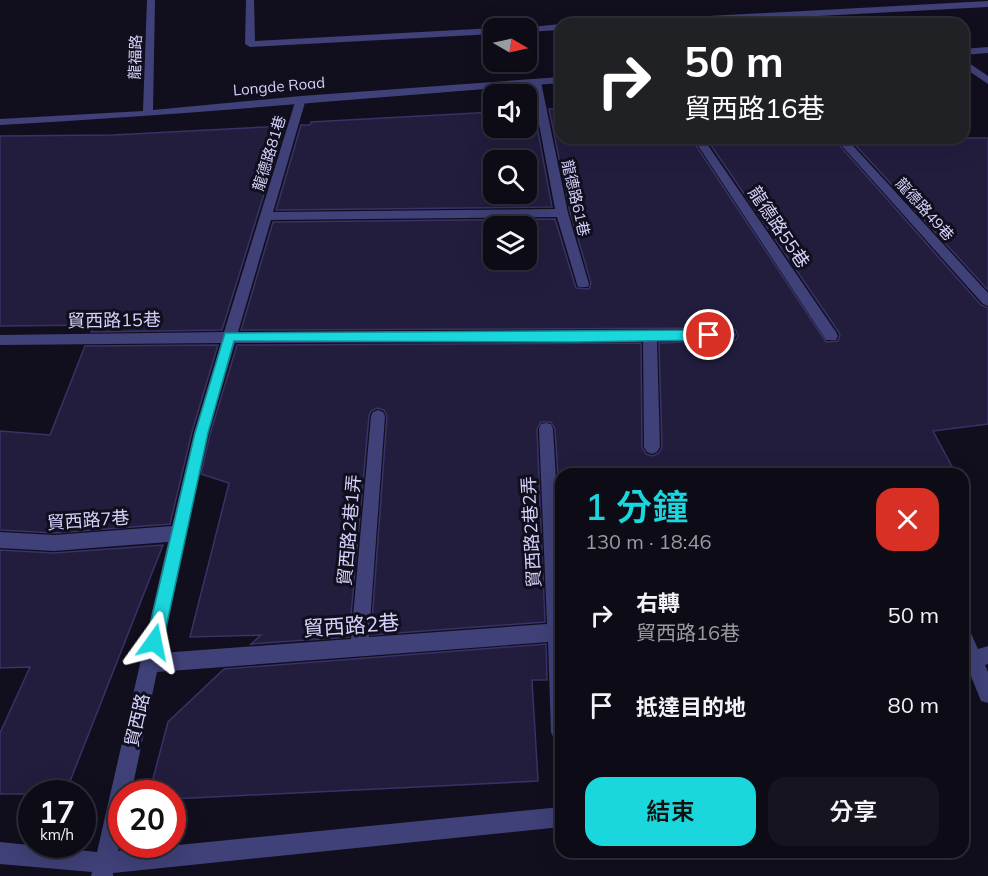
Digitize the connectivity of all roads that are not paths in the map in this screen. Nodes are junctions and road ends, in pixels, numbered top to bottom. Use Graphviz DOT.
graph roads {
  1 [pos="151,0"];
  2 [pos="250,0"];
  3 [pos="988,4"];
  4 [pos="728,18"];
  5 [pos="555,27"];
  6 [pos="537,28"];
  7 [pos="483,32"];
  8 [pos="988,50"];
  9 [pos="969,52"];
  10 [pos="969,67"];
  11 [pos="555,81"];
  12 [pos="988,81"];
  13 [pos="536,82"];
  14 [pos="301,99"];
  15 [pos="148,114"];
  16 [pos="0,122"];
  17 [pos="702,144"];
  18 [pos="845,144"];
  19 [pos="562,213"];
  20 [pos="266,216"];
  21 [pos="583,284"];
  22 [pos="988,301"];
  23 [pos="729,335"];
  24 [pos="229,336"];
  25 [pos="650,336"];
  26 [pos="831,336"];
  27 [pos="0,340"];
  28 [pos="378,416"];
  29 [pos="546,429"];
  30 [pos="652,447"];
  31 [pos="179,533"];
  32 [pos="0,540"];
  33 [pos="555,612"];
  34 [pos="555,632"];
  35 [pos="969,642"];
  36 [pos="359,647"];
  37 [pos="981,657"];
  38 [pos="149,663"];
  39 [pos="988,693"];
  40 [pos="555,818"];
  41 [pos="0,853"];
  42 [pos="104,869"];
  1 -- 15 [label="street, 龍福路"];
  2 -- 7 [label="street"];
  3 -- 4 [label="street"];
  5 -- 6 [label="street"];
  8 -- 9 [label="street"];
  10 -- 12 [label="street"];
  11 -- 13 [label="street, Longde Road"];
  13 -- 14 [label="street, Longde Road"];
  13 -- 19 [label="street, 龍德路61巷"];
  14 -- 15 [label="street, Longde Road"];
  14 -- 20 [label="street, 龍德路81巷"];
  15 -- 16 [label="street, Longde Road"];
  17 -- 26 [label="street, 龍德路55巷"];
  18 -- 22 [label="street, 龍德路49巷"];
  19 -- 20 [label="street"];
  19 -- 21 [label="street, 龍德路61巷"];
  20 -- 24 [label="street, 貿西路"];
  23 -- 25 [label="street, 貿西路15巷"];
  24 -- 25 [label="street, 貿西路15巷"];
  24 -- 27 [label="street, 貿西路15巷"];
  24 -- 31 [label="street, 貿西路"];
  25 -- 30 [label="street"];
  28 -- 36 [label="street, 貿西路2巷1弄"];
  29 -- 33 [label="street, 貿西路2巷2弄"];
  31 -- 32 [label="street, 貿西路7巷"];
  31 -- 38 [label="street, 貿西路"];
  34 -- 36 [label="street, 貿西路2巷"];
  35 -- 37 [label="street"];
  36 -- 38 [label="street, 貿西路2巷"];
  37 -- 39 [label="street"];
  38 -- 42 [label="street, 貿西路"];
  40 -- 42 [label="street"];
  41 -- 42 [label="street"];
}
